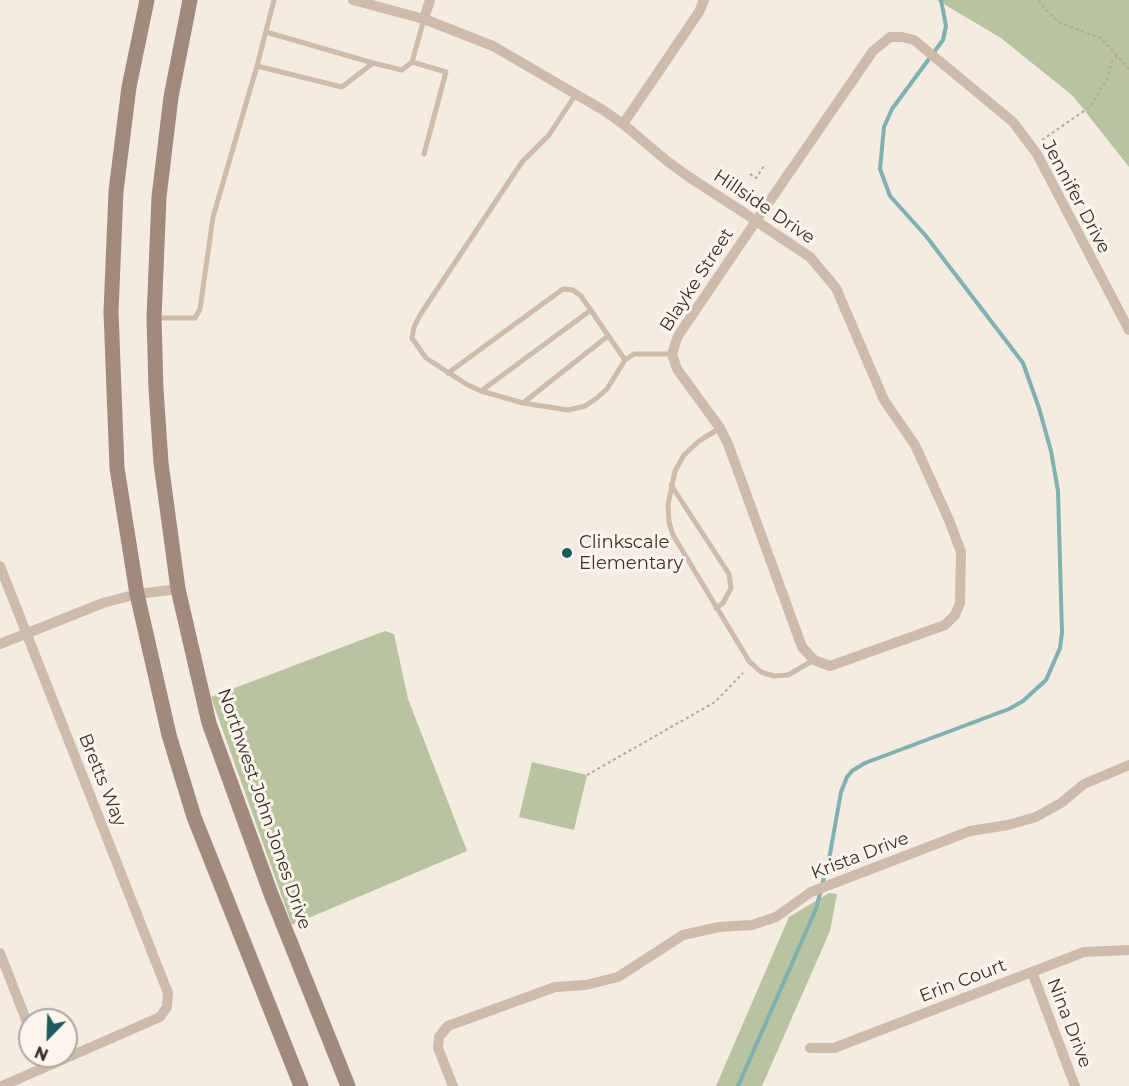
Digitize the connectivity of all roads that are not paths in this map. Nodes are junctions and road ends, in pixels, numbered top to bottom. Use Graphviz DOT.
graph roads {
  1 [pos="147,0"];
  2 [pos="190,0"];
  3 [pos="274,0"];
  4 [pos="353,0"];
  5 [pos="430,0"];
  6 [pos="704,0"];
  7 [pos="424,19"];
  8 [pos="266,32"];
  9 [pos="890,37"];
  10 [pos="412,62"];
  11 [pos="373,63"];
  12 [pos="257,66"];
  13 [pos="576,94"];
  14 [pos="623,124"];
  15 [pos="424,154"];
  16 [pos="756,221"];
  17 [pos="591,310"];
  18 [pos="154,318"];
  19 [pos="1129,330"];
  20 [pos="608,336"];
  21 [pos="672,354"];
  22 [pos="625,360"];
  23 [pos="448,373"];
  24 [pos="481,391"];
  25 [pos="523,403"];
  26 [pos="720,428"];
  27 [pos="671,485"];
  28 [pos="0,566"];
  29 [pos="178,589"];
  30 [pos="137,594"];
  31 [pos="717,608"];
  32 [pos="26,634"];
  33 [pos="0,644"];
  34 [pos="814,660"];
  35 [pos="1129,765"];
  36 [pos="1129,950"];
  37 [pos="0,953"];
  38 [pos="1032,972"];
  39 [pos="21,1008"];
  40 [pos="810,1048"];
  41 [pos="78,1053"];
  42 [pos="43,1068"];
  43 [pos="2,1086"];
  44 [pos="301,1086"];
  45 [pos="348,1086"];
  46 [pos="453,1086"];
  47 [pos="1075,1086"];
  1 -- 30 [label="main road"];
  2 -- 18 [label="main road, Northwest John Jones Drive"];
  3 -- 8 [label="lane"];
  4 -- 7 [label="street, Hillside Drive"];
  5 -- 7 [label="street"];
  6 -- 14 [label="street"];
  7 -- 10 [label="lane"];
  7 -- 13 [label="street, Hillside Drive"];
  8 -- 11 [label="lane"];
  8 -- 12 [label="lane"];
  9 -- 16 [label="street, Blayke Street"];
  9 -- 19 [label="street, Jennifer Drive"];
  10 -- 11 [label="lane"];
  10 -- 15 [label="lane"];
  11 -- 12 [label="lane"];
  12 -- 18 [label="lane"];
  13 -- 14 [label="street, Hillside Drive"];
  13 -- 23 [label="lane"];
  14 -- 16 [label="street, Hillside Drive"];
  16 -- 21 [label="street, Blayke Street"];
  16 -- 34 [label="street, Hillside Drive"];
  17 -- 20 [label="lane"];
  17 -- 23 [label="lane"];
  17 -- 24 [label="lane"];
  18 -- 29 [label="main road, Northwest John Jones Drive"];
  20 -- 22 [label="lane"];
  20 -- 25 [label="lane"];
  21 -- 22 [label="lane"];
  21 -- 26 [label="street, Blayke Street"];
  22 -- 25 [label="lane"];
  23 -- 24 [label="lane"];
  24 -- 25 [label="lane"];
  26 -- 27 [label="lane"];
  26 -- 34 [label="street, Blayke Street"];
  27 -- 31 [label="lane"];
  27 -- 31 [label="lane"];
  28 -- 32 [label="street, Bretts Way"];
  29 -- 30 [label="street"];
  29 -- 45 [label="main road, Northwest John Jones Drive"];
  30 -- 32 [label="street"];
  30 -- 44 [label="main road"];
  31 -- 34 [label="lane"];
  32 -- 33 [label="street"];
  32 -- 41 [label="street, Bretts Way"];
  35 -- 46 [label="street, Krista Drive"];
  36 -- 38 [label="street, Erin Court"];
  37 -- 39 [label="street"];
  38 -- 40 [label="street, Erin Court"];
  38 -- 47 [label="street, Nina Drive"];
  42 -- 43 [label="street"];
}
